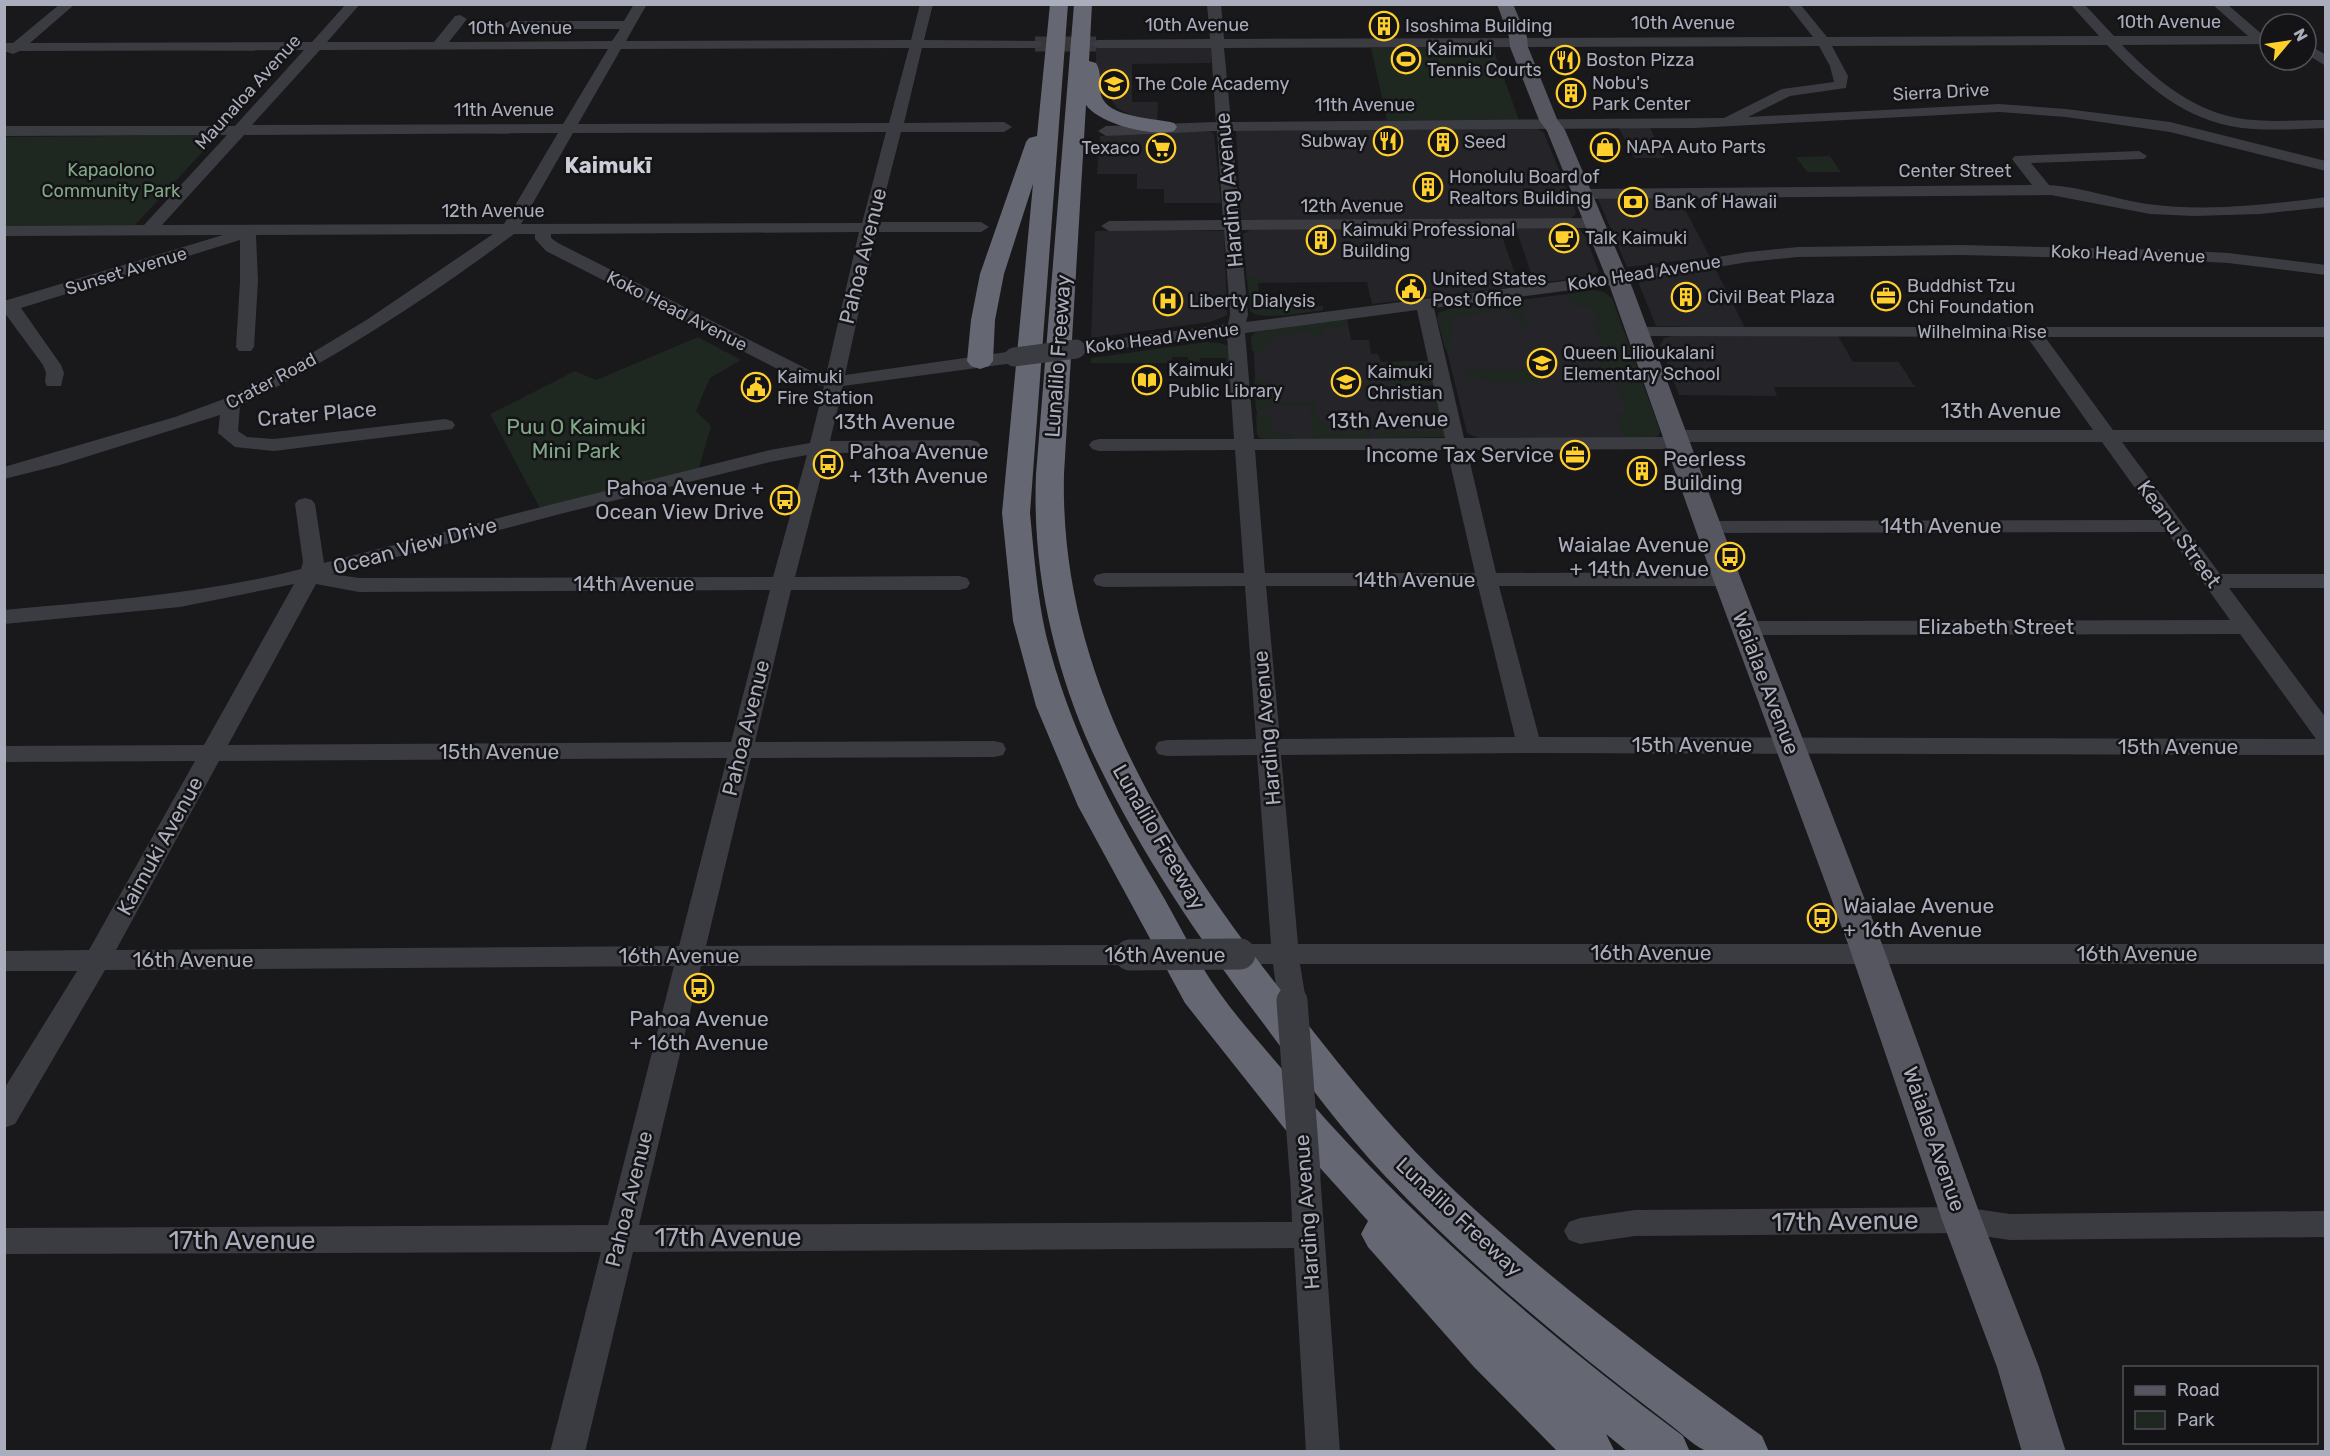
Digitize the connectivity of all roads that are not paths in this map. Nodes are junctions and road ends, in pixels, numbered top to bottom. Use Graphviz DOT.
graph roads {
  1 [pos="69,4"];
  2 [pos="354,4"];
  3 [pos="641,4"];
  4 [pos="927,4"];
  5 [pos="1059,4"];
  6 [pos="1085,4"];
  7 [pos="1214,4"];
  8 [pos="1505,4"];
  9 [pos="1793,4"];
  10 [pos="2076,4"];
  11 [pos="2217,4"];
  12 [pos="460,19"];
  13 [pos="510,25"];
  14 [pos="629,25"];
  15 [pos="2258,35"];
  16 [pos="2111,40"];
  17 [pos="2258,40"];
  18 [pos="1821,41"];
  19 [pos="1518,42"];
  20 [pos="1217,43"];
  21 [pos="916,44"];
  22 [pos="1035,44"];
  23 [pos="1097,44"];
  24 [pos="438,46"];
  25 [pos="616,46"];
  26 [pos="10,47"];
  27 [pos="315,48"];
  28 [pos="4,57"];
  29 [pos="1050,101"];
  30 [pos="1724,123"];
  31 [pos="1552,124"];
  32 [pos="2325,124"];
  33 [pos="1224,126"];
  34 [pos="895,127"];
  35 [pos="1004,127"];
  36 [pos="1167,127"];
  37 [pos="569,129"];
  38 [pos="4,131"];
  39 [pos="240,131"];
  40 [pos="1106,131"];
  41 [pos="2139,156"];
  42 [pos="2325,166"];
  43 [pos="2044,190"];
  44 [pos="1583,194"];
  45 [pos="2325,202"];
  46 [pos="1595,223"];
  47 [pos="1109,226"];
  48 [pos="1232,226"];
  49 [pos="869,227"];
  50 [pos="981,227"];
  51 [pos="543,230"];
  52 [pos="4,231"];
  53 [pos="147,231"];
  54 [pos="509,231"];
  55 [pos="248,232"];
  56 [pos="2325,270"];
  57 [pos="1618,279"];
  58 [pos="1424,304"];
  59 [pos="7,306"];
  60 [pos="1236,328"];
  61 [pos="1638,332"];
  62 [pos="2032,332"];
  63 [pos="2325,332"];
  64 [pos="245,347"];
  65 [pos="980,361"];
  66 [pos="54,382"];
  67 [pos="835,382"];
  68 [pos="231,403"];
  69 [pos="445,424"];
  70 [pos="2107,435"];
  71 [pos="2325,436"];
  72 [pos="1677,440"];
  73 [pos="1456,443"];
  74 [pos="1099,445"];
  75 [pos="1245,445"];
  76 [pos="971,446"];
  77 [pos="820,447"];
  78 [pos="4,472"];
  79 [pos="305,504"];
  80 [pos="2174,526"];
  81 [pos="1707,527"];
  82 [pos="311,573"];
  83 [pos="1487,579"];
  84 [pos="1726,579"];
  85 [pos="1104,580"];
  86 [pos="1256,581"];
  87 [pos="2214,581"];
  88 [pos="2325,581"];
  89 [pos="959,583"];
  90 [pos="782,584"];
  91 [pos="4,617"];
  92 [pos="2247,627"];
  93 [pos="1745,628"];
  94 [pos="2325,736"];
  95 [pos="1529,745"];
  96 [pos="1790,746"];
  97 [pos="2325,747"];
  98 [pos="994,748"];
  99 [pos="1167,748"];
  100 [pos="1269,748"];
  101 [pos="740,751"];
  102 [pos="212,753"];
  103 [pos="4,754"];
  104 [pos="1285,954"];
  105 [pos="1868,954"];
  106 [pos="2325,954"];
  107 [pos="691,956"];
  108 [pos="97,960"];
  109 [pos="4,962"];
  110 [pos="1200,994"];
  111 [pos="4,1116"];
  112 [pos="1962,1220"];
  113 [pos="2325,1224"];
  114 [pos="1580,1231"];
  115 [pos="1308,1235"];
  116 [pos="619,1237"];
  117 [pos="4,1241"];
  118 [pos="2018,1367"];
  119 [pos="567,1452"];
  120 [pos="1323,1452"];
  121 [pos="1591,1452"];
  122 [pos="1665,1452"];
  123 [pos="1745,1452"];
  124 [pos="2044,1452"];
  125 [pos="2067,1452"];
  1 -- 26 [label="street"];
  2 -- 27 [label="street, Maunaloa Avenue"];
  3 -- 14 [label="street"];
  4 -- 21 [label="street, Pahoa Avenue"];
  5 -- 29 [label="highway, Lunalilo Freeway"];
  6 -- 36 [label="highway"];
  6 -- 123 [label="highway, Lunalilo Freeway"];
  7 -- 20 [label="street, Harding Avenue"];
  8 -- 19 [label="main road, Waialae Avenue"];
  9 -- 18 [label="street"];
  10 -- 16 [label="street"];
  11 -- 15 [label="street"];
  12 -- 24 [label="street"];
  13 -- 14 [label="street"];
  14 -- 25 [label="street"];
  16 -- 17 [label="street, 10th Avenue"];
  16 -- 18 [label="street, 10th Avenue"];
  16 -- 32 [label="street"];
  18 -- 19 [label="street, 10th Avenue"];
  18 -- 30 [label="street"];
  19 -- 20 [label="street, 10th Avenue"];
  19 -- 31 [label="main road, Waialae Avenue"];
  20 -- 23 [label="street, 10th Avenue"];
  20 -- 33 [label="street, Harding Avenue"];
  21 -- 22 [label="street, 10th Avenue"];
  21 -- 25 [label="street, 10th Avenue"];
  21 -- 34 [label="street, Pahoa Avenue"];
  24 -- 25 [label="street, 10th Avenue"];
  24 -- 27 [label="street, 10th Avenue"];
  25 -- 37 [label="street"];
  26 -- 27 [label="street, 10th Avenue"];
  26 -- 28 [label="street"];
  27 -- 39 [label="street, Maunaloa Avenue"];
  29 -- 65 [label="highway"];
  29 -- 110 [label="highway, Lunalilo Freeway"];
  30 -- 31 [label="street, Sierra Drive"];
  30 -- 42 [label="street, Sierra Drive"];
  31 -- 33 [label="street, 11th Avenue"];
  31 -- 44 [label="main road, Waialae Avenue"];
  33 -- 36 [label="street, 11th Avenue"];
  33 -- 48 [label="street, Harding Avenue"];
  34 -- 35 [label="street, 11th Avenue"];
  34 -- 37 [label="street, 11th Avenue"];
  34 -- 49 [label="street, Pahoa Avenue"];
  36 -- 40 [label="street, 11th Avenue"];
  37 -- 39 [label="street, 11th Avenue"];
  37 -- 54 [label="street"];
  38 -- 39 [label="street, 11th Avenue"];
  39 -- 53 [label="street, Maunaloa Avenue"];
  41 -- 43 [label="street"];
  43 -- 44 [label="street, Center Street"];
  43 -- 45 [label="street, Center Street"];
  44 -- 46 [label="main road, Waialae Avenue"];
  46 -- 48 [label="street, 12th Avenue"];
  46 -- 57 [label="main road, Waialae Avenue"];
  47 -- 48 [label="street, 12th Avenue"];
  48 -- 60 [label="street, Harding Avenue"];
  49 -- 50 [label="street, 12th Avenue"];
  49 -- 51 [label="street, 12th Avenue"];
  49 -- 67 [label="street, Pahoa Avenue"];
  51 -- 54 [label="street, 12th Avenue"];
  51 -- 67 [label="street, Koko Head Avenue"];
  52 -- 53 [label="street, 12th Avenue"];
  53 -- 55 [label="street, 12th Avenue"];
  54 -- 55 [label="street, 12th Avenue"];
  54 -- 68 [label="street, Crater Road"];
  55 -- 59 [label="street, Sunset Avenue"];
  55 -- 64 [label="street"];
  56 -- 57 [label="street, Koko Head Avenue"];
  57 -- 58 [label="street, Koko Head Avenue"];
  57 -- 61 [label="main road, Waialae Avenue"];
  58 -- 60 [label="street, Koko Head Avenue"];
  58 -- 73 [label="street"];
  59 -- 66 [label="street"];
  60 -- 65 [label="street, Koko Head Avenue, bridge"];
  60 -- 75 [label="street, Harding Avenue"];
  61 -- 62 [label="street, Wilhelmina Rise"];
  61 -- 72 [label="main road, Waialae Avenue"];
  62 -- 63 [label="street, Wilhelmina Rise"];
  62 -- 70 [label="street, Keanu Street"];
  65 -- 67 [label="street, Koko Head Avenue"];
  67 -- 77 [label="street, Pahoa Avenue"];
  68 -- 69 [label="street, Crater Place"];
  68 -- 78 [label="street, Crater Road"];
  70 -- 71 [label="street, 13th Avenue"];
  70 -- 72 [label="street, 13th Avenue"];
  70 -- 80 [label="street, Keanu Street"];
  72 -- 73 [label="street, 13th Avenue"];
  72 -- 81 [label="main road, Waialae Avenue"];
  73 -- 75 [label="street, 13th Avenue"];
  73 -- 83 [label="street"];
  74 -- 75 [label="street, 13th Avenue"];
  75 -- 86 [label="street, Harding Avenue"];
  76 -- 77 [label="street, 13th Avenue"];
  77 -- 82 [label="street, Ocean View Drive"];
  77 -- 90 [label="street, Pahoa Avenue"];
  79 -- 82 [label="street"];
  80 -- 81 [label="street, 14th Avenue"];
  80 -- 87 [label="street, Keanu Street"];
  81 -- 84 [label="main road, Waialae Avenue"];
  82 -- 90 [label="street, 14th Avenue"];
  82 -- 91 [label="street, Ocean View Drive"];
  82 -- 102 [label="street, Kaimuki Avenue"];
  83 -- 84 [label="street, 14th Avenue"];
  83 -- 86 [label="street, 14th Avenue"];
  83 -- 95 [label="street"];
  84 -- 93 [label="main road, Waialae Avenue"];
  85 -- 86 [label="street, 14th Avenue"];
  86 -- 100 [label="street, Harding Avenue"];
  87 -- 88 [label="street"];
  87 -- 92 [label="street, Keanu Street"];
  89 -- 90 [label="street, 14th Avenue"];
  90 -- 101 [label="street, Pahoa Avenue"];
  92 -- 93 [label="street, Elizabeth Street"];
  92 -- 94 [label="street, Keanu Street"];
  93 -- 96 [label="main road, Waialae Avenue"];
  95 -- 96 [label="street, 15th Avenue"];
  95 -- 100 [label="street, 15th Avenue"];
  96 -- 97 [label="street, 15th Avenue"];
  96 -- 105 [label="main road, Waialae Avenue"];
  98 -- 101 [label="street, 15th Avenue"];
  99 -- 100 [label="street, 15th Avenue"];
  100 -- 104 [label="street, Harding Avenue"];
  101 -- 102 [label="street, 15th Avenue"];
  101 -- 107 [label="street, Pahoa Avenue"];
  102 -- 103 [label="street, 15th Avenue"];
  102 -- 108 [label="street, Kaimuki Avenue"];
  104 -- 105 [label="street, 16th Avenue"];
  104 -- 107 [label="street, 16th Avenue, bridge"];
  104 -- 115 [label="street, Harding Avenue, bridge"];
  105 -- 106 [label="street, 16th Avenue"];
  105 -- 112 [label="main road, Waialae Avenue"];
  107 -- 108 [label="street, 16th Avenue"];
  107 -- 116 [label="street, Pahoa Avenue"];
  108 -- 109 [label="street, 16th Avenue"];
  108 -- 111 [label="street, Kaimuki Avenue"];
  110 -- 121 [label="highway"];
  110 -- 122 [label="highway, Lunalilo Freeway"];
  112 -- 113 [label="street, 17th Avenue"];
  112 -- 114 [label="street, 17th Avenue"];
  112 -- 118 [label="main road, Waialae Avenue"];
  115 -- 116 [label="street, 17th Avenue"];
  115 -- 120 [label="street, Harding Avenue"];
  116 -- 117 [label="street, 17th Avenue"];
  116 -- 119 [label="street, Pahoa Avenue"];
  118 -- 124 [label="main road, Waialae Avenue"];
  118 -- 125 [label="main road, Waialae Avenue"];
}
